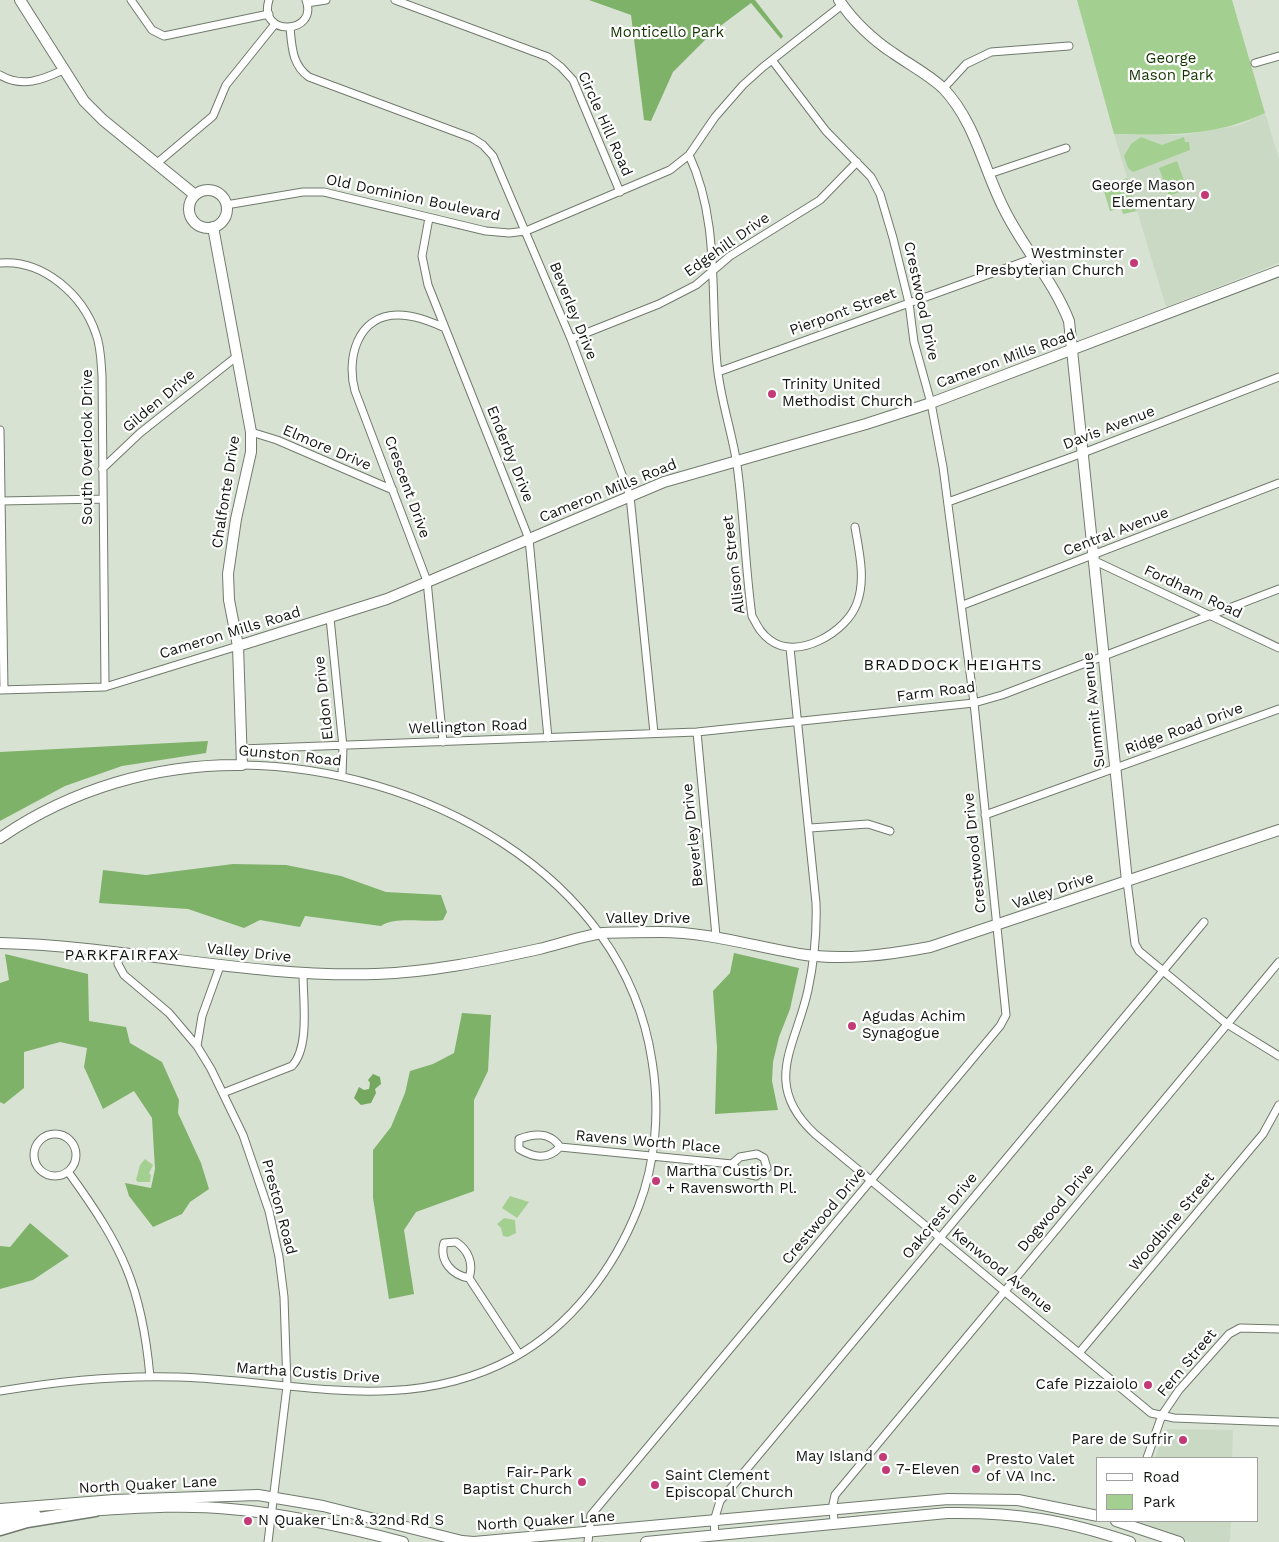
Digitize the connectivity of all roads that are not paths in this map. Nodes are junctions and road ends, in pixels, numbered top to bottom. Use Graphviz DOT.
graph roads {
  1 [pos="20,0"];
  2 [pos="132,0"];
  3 [pos="270,0"];
  4 [pos="326,0"];
  5 [pos="395,0"];
  6 [pos="306,2"];
  7 [pos="841,2"];
  8 [pos="269,14"];
  9 [pos="275,24"];
  10 [pos="290,28"];
  11 [pos="1069,46"];
  12 [pos="1279,56"];
  13 [pos="772,60"];
  14 [pos="1255,62"];
  15 [pos="63,70"];
  16 [pos="0,76"];
  17 [pos="943,89"];
  18 [pos="1066,148"];
  19 [pos="689,156"];
  20 [pos="857,162"];
  21 [pos="156,164"];
  22 [pos="989,174"];
  23 [pos="620,192"];
  24 [pos="195,195"];
  25 [pos="226,205"];
  26 [pos="429,218"];
  27 [pos="213,227"];
  28 [pos="526,231"];
  29 [pos="1034,258"];
  30 [pos="0,263"];
  31 [pos="713,269"];
  32 [pos="1279,271"];
  33 [pos="909,303"];
  34 [pos="443,327"];
  35 [pos="571,339"];
  36 [pos="1071,351"];
  37 [pos="236,357"];
  38 [pos="718,372"];
  39 [pos="1279,377"];
  40 [pos="931,403"];
  41 [pos="0,430"];
  42 [pos="251,432"];
  43 [pos="1083,453"];
  44 [pos="736,462"];
  45 [pos="102,469"];
  46 [pos="1279,483"];
  47 [pos="393,490"];
  48 [pos="630,496"];
  49 [pos="102,500"];
  50 [pos="1,502"];
  51 [pos="948,502"];
  52 [pos="855,527"];
  53 [pos="529,539"];
  54 [pos="1094,558"];
  55 [pos="428,581"];
  56 [pos="1279,589"];
  57 [pos="963,605"];
  58 [pos="1209,615"];
  59 [pos="330,618"];
  60 [pos="238,646"];
  61 [pos="790,648"];
  62 [pos="1279,648"];
  63 [pos="1103,655"];
  64 [pos="105,687"];
  65 [pos="2,690"];
  66 [pos="974,703"];
  67 [pos="1279,709"];
  68 [pos="799,721"];
  69 [pos="697,732"];
  70 [pos="654,733"];
  71 [pos="548,738"];
  72 [pos="443,742"];
  73 [pos="343,746"];
  74 [pos="241,749"];
  75 [pos="242,765"];
  76 [pos="1116,768"];
  77 [pos="342,775"];
  78 [pos="985,815"];
  79 [pos="810,828"];
  80 [pos="1279,830"];
  81 [pos="890,831"];
  82 [pos="0,838"];
  83 [pos="1127,881"];
  84 [pos="1204,922"];
  85 [pos="996,926"];
  86 [pos="602,934"];
  87 [pos="716,936"];
  88 [pos="0,943"];
  89 [pos="118,952"];
  90 [pos="812,956"];
  91 [pos="1279,962"];
  92 [pos="220,966"];
  93 [pos="1163,972"];
  94 [pos="302,974"];
  95 [pos="1227,1024"];
  96 [pos="197,1046"];
  97 [pos="1279,1056"];
  98 [pos="223,1093"];
  99 [pos="1279,1104"];
  100 [pos="560,1147"];
  101 [pos="652,1155"];
  102 [pos="732,1164"];
  103 [pos="69,1173"];
  104 [pos="871,1181"];
  105 [pos="940,1238"];
  106 [pos="469,1278"];
  107 [pos="1005,1291"];
  108 [pos="1279,1328"];
  109 [pos="1079,1352"];
  110 [pos="519,1354"];
  111 [pos="150,1377"];
  112 [pos="287,1386"];
  113 [pos="0,1391"];
  114 [pos="1162,1415"];
  115 [pos="1279,1422"];
  116 [pos="1147,1457"];
  117 [pos="274,1497"];
  118 [pos="0,1509"];
  119 [pos="95,1510"];
  120 [pos="833,1510"];
  121 [pos="272,1514"];
  122 [pos="1096,1516"];
  123 [pos="0,1519"];
  124 [pos="714,1521"];
  125 [pos="1122,1522"];
  126 [pos="834,1524"];
  127 [pos="0,1529"];
  128 [pos="715,1535"];
  129 [pos="589,1537"];
  130 [pos="1120,1538"];
  131 [pos="458,1541"];
  132 [pos="268,1542"];
  133 [pos="402,1542"];
  134 [pos="474,1542"];
  135 [pos="646,1542"];
  136 [pos="1130,1542"];
  137 [pos="1178,1542"];
  1 -- 15 [label="street"];
  2 -- 8 [label="street"];
  3 -- 8 [label="street"];
  4 -- 6 [label="street"];
  5 -- 23 [label="street, Circle Hill Road"];
  6 -- 10 [label="street"];
  7 -- 13 [label="street, Old Dominion Boulevard"];
  7 -- 17 [label="street, Summit Avenue"];
  8 -- 9 [label="street"];
  9 -- 10 [label="street"];
  9 -- 21 [label="street"];
  10 -- 28 [label="street, Beverley Drive"];
  11 -- 17 [label="street"];
  12 -- 14 [label="street"];
  13 -- 19 [label="street, Old Dominion Boulevard"];
  13 -- 20 [label="street, Crestwood Drive"];
  15 -- 16 [label="street"];
  15 -- 21 [label="street"];
  17 -- 22 [label="street, Summit Avenue"];
  18 -- 22 [label="street"];
  19 -- 23 [label="street, Old Dominion Boulevard"];
  19 -- 31 [label="street, Allison Street"];
  20 -- 31 [label="street, Edgehill Drive"];
  20 -- 33 [label="street, Crestwood Drive"];
  21 -- 24 [label="street"];
  22 -- 29 [label="street, Summit Avenue"];
  23 -- 28 [label="street, Old Dominion Boulevard"];
  24 -- 25 [label="street"];
  24 -- 27 [label="street"];
  25 -- 26 [label="street, Old Dominion Boulevard"];
  25 -- 27 [label="street"];
  26 -- 28 [label="street, Old Dominion Boulevard"];
  26 -- 34 [label="street, Enderby Drive"];
  27 -- 37 [label="street, Chalfonte Drive"];
  28 -- 35 [label="street, Beverley Drive"];
  29 -- 33 [label="street, Pierpont Street"];
  29 -- 36 [label="street, Summit Avenue"];
  30 -- 45 [label="street, South Overlook Drive"];
  31 -- 35 [label="street, Edgehill Drive"];
  31 -- 38 [label="street, Allison Street"];
  32 -- 36 [label="street, Cameron Mills Road"];
  33 -- 38 [label="street, Pierpont Street"];
  33 -- 40 [label="street, Crestwood Drive"];
  34 -- 47 [label="street, Crescent Drive"];
  34 -- 53 [label="street, Enderby Drive"];
  35 -- 48 [label="street, Beverley Drive"];
  36 -- 40 [label="street, Cameron Mills Road"];
  36 -- 43 [label="street, Summit Avenue"];
  37 -- 42 [label="street, Chalfonte Drive"];
  37 -- 45 [label="street, Gilden Drive"];
  38 -- 44 [label="street, Allison Street"];
  39 -- 43 [label="street, Davis Avenue"];
  40 -- 44 [label="street, Cameron Mills Road"];
  40 -- 51 [label="street, Crestwood Drive"];
  41 -- 50 [label="street"];
  42 -- 47 [label="street, Elmore Drive"];
  42 -- 60 [label="street, Chalfonte Drive"];
  43 -- 51 [label="street, Davis Avenue"];
  43 -- 54 [label="street, Summit Avenue"];
  44 -- 48 [label="street, Cameron Mills Road"];
  44 -- 61 [label="street, Allison Street"];
  45 -- 49 [label="street, South Overlook Drive"];
  46 -- 54 [label="street, Central Avenue"];
  47 -- 55 [label="street, Crescent Drive"];
  48 -- 53 [label="street, Cameron Mills Road"];
  48 -- 70 [label="street, Beverley Drive"];
  49 -- 50 [label="street"];
  49 -- 64 [label="street, South Overlook Drive"];
  50 -- 65 [label="street"];
  51 -- 57 [label="street, Crestwood Drive"];
  52 -- 61 [label="street"];
  53 -- 55 [label="street, Cameron Mills Road"];
  53 -- 71 [label="street, Enderby Drive"];
  54 -- 57 [label="street, Central Avenue"];
  54 -- 58 [label="street, Fordham Road"];
  54 -- 63 [label="street, Summit Avenue"];
  55 -- 59 [label="street, Cameron Mills Road"];
  55 -- 72 [label="street, Crescent Drive"];
  56 -- 58 [label="street, Farm Road"];
  57 -- 66 [label="street, Crestwood Drive"];
  58 -- 62 [label="street, Fordham Road"];
  58 -- 63 [label="street, Farm Road"];
  59 -- 60 [label="street, Cameron Mills Road"];
  59 -- 73 [label="street, Eldon Drive"];
  60 -- 64 [label="street, Cameron Mills Road"];
  60 -- 74 [label="street, Chalfonte Drive"];
  61 -- 68 [label="street"];
  63 -- 66 [label="street, Farm Road"];
  63 -- 76 [label="street, Summit Avenue"];
  64 -- 65 [label="street, Cameron Mills Road"];
  66 -- 68 [label="street, Farm Road"];
  66 -- 78 [label="street, Crestwood Drive"];
  67 -- 76 [label="street, Ridge Road Drive"];
  68 -- 69 [label="street, Farm Road"];
  68 -- 79 [label="street"];
  69 -- 70 [label="street, Wellington Road"];
  69 -- 87 [label="street, Beverley Drive"];
  70 -- 71 [label="street, Wellington Road"];
  71 -- 72 [label="street, Wellington Road"];
  72 -- 73 [label="street, Wellington Road"];
  73 -- 74 [label="street, Wellington Road"];
  73 -- 77 [label="street, Eldon Drive"];
  74 -- 75 [label="street, Chalfonte Drive"];
  75 -- 77 [label="street, Gunston Road"];
  75 -- 82 [label="street, Gunston Road"];
  76 -- 78 [label="street, Ridge Road Drive"];
  76 -- 83 [label="street, Summit Avenue"];
  77 -- 86 [label="street, Gunston Road"];
  78 -- 85 [label="street, Crestwood Drive"];
  79 -- 81 [label="street"];
  79 -- 90 [label="street"];
  80 -- 83 [label="street, Valley Drive"];
  83 -- 85 [label="street, Valley Drive"];
  83 -- 93 [label="street, Summit Avenue"];
  84 -- 93 [label="street, Oakcrest Drive"];
  85 -- 90 [label="street, Valley Drive"];
  85 -- 104 [label="street, Crestwood Drive"];
  86 -- 87 [label="street, Valley Drive"];
  86 -- 94 [label="street, Valley Drive"];
  86 -- 101 [label="street, Martha Custis Drive"];
  87 -- 90 [label="street, Valley Drive"];
  88 -- 89 [label="street, Valley Drive"];
  89 -- 92 [label="street, Valley Drive"];
  89 -- 96 [label="street, Preston Road"];
  90 -- 104 [label="street, Kenwood Avenue"];
  91 -- 95 [label="street, Dogwood Drive"];
  92 -- 94 [label="street, Valley Drive"];
  92 -- 96 [label="street"];
  93 -- 95 [label="street, Summit Avenue"];
  93 -- 105 [label="street, Oakcrest Drive"];
  94 -- 98 [label="street"];
  95 -- 97 [label="street, Summit Avenue"];
  95 -- 107 [label="street, Dogwood Drive"];
  96 -- 98 [label="street, Preston Road"];
  98 -- 112 [label="street, Preston Road"];
  99 -- 109 [label="street, Woodbine Street"];
  100 -- 100 [label="street, Ravens Worth Place"];
  100 -- 101 [label="street, Ravens Worth Place"];
  101 -- 102 [label="street, Ravens Worth Place"];
  101 -- 110 [label="street, Martha Custis Drive"];
  102 -- 102 [label="street, Ravens Worth Place"];
  103 -- 103 [label="street"];
  103 -- 111 [label="street"];
  104 -- 105 [label="street, Kenwood Avenue"];
  104 -- 129 [label="street, Crestwood Drive"];
  105 -- 107 [label="street, Kenwood Avenue"];
  105 -- 124 [label="street, Oakcrest Drive"];
  106 -- 106 [label="street"];
  106 -- 110 [label="street"];
  107 -- 109 [label="street, Kenwood Avenue"];
  107 -- 120 [label="street, Dogwood Drive"];
  108 -- 114 [label="street, Fern Street"];
  109 -- 114 [label="street, Kenwood Avenue"];
  110 -- 112 [label="street, Martha Custis Drive"];
  111 -- 112 [label="street, Martha Custis Drive"];
  111 -- 113 [label="street, Martha Custis Drive"];
  112 -- 117 [label="street, Preston Road"];
  114 -- 115 [label="street, Kenwood Avenue"];
  114 -- 116 [label="street, Fern Street"];
  117 -- 118 [label="street, North Quaker Lane"];
  117 -- 121 [label="street, Preston Road"];
  117 -- 131 [label="street, North Quaker Lane"];
  119 -- 121 [label="street, North Quaker Lane"];
  119 -- 123 [label="street, North Quaker Lane"];
  119 -- 127 [label="highway"];
  120 -- 122 [label="street, North Quaker Lane"];
  120 -- 124 [label="street, North Quaker Lane"];
  120 -- 126 [label="street, Dogwood Drive"];
  121 -- 132 [label="street, Preston Road"];
  121 -- 133 [label="street, North Quaker Lane"];
  124 -- 128 [label="street, Oakcrest Drive"];
  124 -- 129 [label="street, North Quaker Lane"];
  125 -- 130 [label="street"];
  125 -- 137 [label="street"];
  126 -- 128 [label="street"];
  126 -- 130 [label="street"];
  128 -- 135 [label="street"];
  129 -- 134 [label="street, North Quaker Lane"];
  130 -- 136 [label="street"];
  131 -- 134 [label="street, North Quaker Lane"];
}
